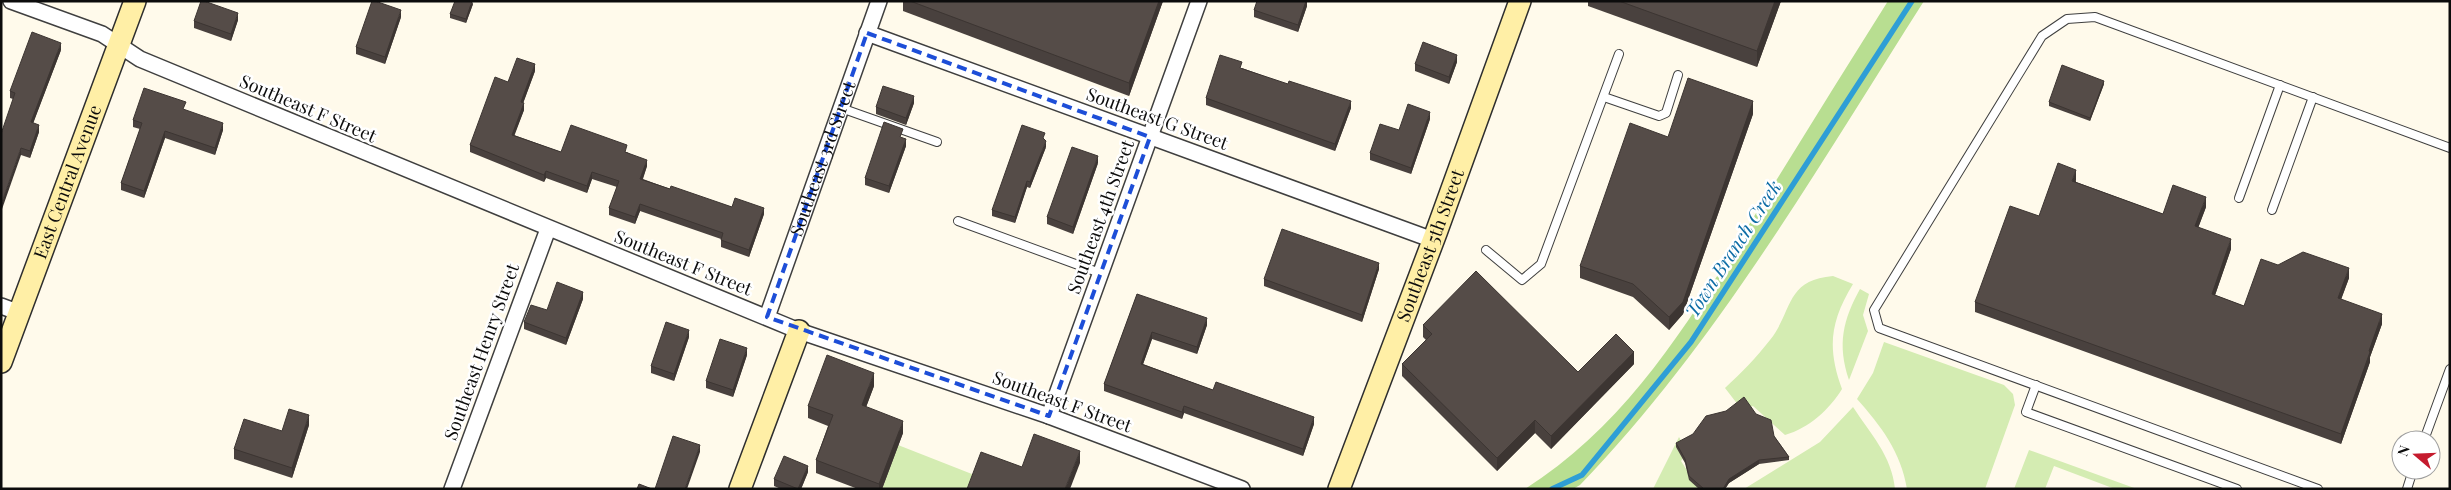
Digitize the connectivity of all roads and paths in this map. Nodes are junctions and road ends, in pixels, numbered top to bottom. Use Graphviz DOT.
graph roads {
  1 [pos="11,1"];
  2 [pos="135,1"];
  3 [pos="879,1"];
  4 [pos="1199,1"];
  5 [pos="1520,1"];
  6 [pos="868,33"];
  7 [pos="119,46"];
  8 [pos="1619,54"];
  9 [pos="1678,75"];
  10 [pos="2280,85"];
  11 [pos="1604,97"];
  12 [pos="2313,97"];
  13 [pos="841,108"];
  14 [pos="1150,137"];
  15 [pos="937,142"];
  16 [pos="2450,148"];
  17 [pos="2239,198"];
  18 [pos="2272,210"];
  19 [pos="958,221"];
  20 [pos="548,229"];
  21 [pos="1433,240"];
  22 [pos="1486,250"];
  23 [pos="1100,274"];
  24 [pos="11,310"];
  25 [pos="767,317"];
  26 [pos="800,331"];
  27 [pos="1,362"];
  28 [pos="2450,369"];
  29 [pos="2036,385"];
  30 [pos="1049,416"];
  31 [pos="2428,430"];
  32 [pos="452,489"];
  33 [pos="740,489"];
  34 [pos="1242,489"];
  35 [pos="1339,489"];
  36 [pos="2237,489"];
  37 [pos="2318,489"];
  1 -- 7 [label="street, Southeast F Street"];
  2 -- 7 [label="street, East Central Avenue"];
  3 -- 6 [label="street, Southeast 3rd Street"];
  4 -- 14 [label="street, Southeast 4th Street"];
  5 -- 21 [label="street, Southeast 5th Street"];
  6 -- 13 [label="street, Southeast 3rd Street"];
  6 -- 14 [label="street, Southeast G Street"];
  7 -- 20 [label="street, Southeast F Street"];
  7 -- 24 [label="street, East Central Avenue"];
  8 -- 11 [label="lane"];
  9 -- 11 [label="lane"];
  10 -- 12 [label="lane"];
  10 -- 17 [label="lane"];
  10 -- 29 [label="lane"];
  11 -- 22 [label="lane"];
  12 -- 16 [label="lane"];
  12 -- 18 [label="lane"];
  13 -- 15 [label="lane"];
  13 -- 25 [label="street, Southeast 3rd Street"];
  14 -- 21 [label="street, Southeast G Street"];
  14 -- 23 [label="street, Southeast 4th Street"];
  19 -- 23 [label="lane"];
  20 -- 25 [label="street, Southeast F Street"];
  20 -- 32 [label="street, Southeast Henry Street"];
  21 -- 35 [label="street, Southeast 5th Street"];
  23 -- 30 [label="street, Southeast 4th Street"];
  24 -- 27 [label="street, East Central Avenue"];
  25 -- 26 [label="street, Southeast F Street"];
  26 -- 30 [label="street, Southeast F Street"];
  26 -- 33 [label="street"];
  28 -- 31 [label="lane"];
  29 -- 36 [label="lane"];
  29 -- 37 [label="lane"];
  30 -- 34 [label="street, Southeast F Street"];
}
